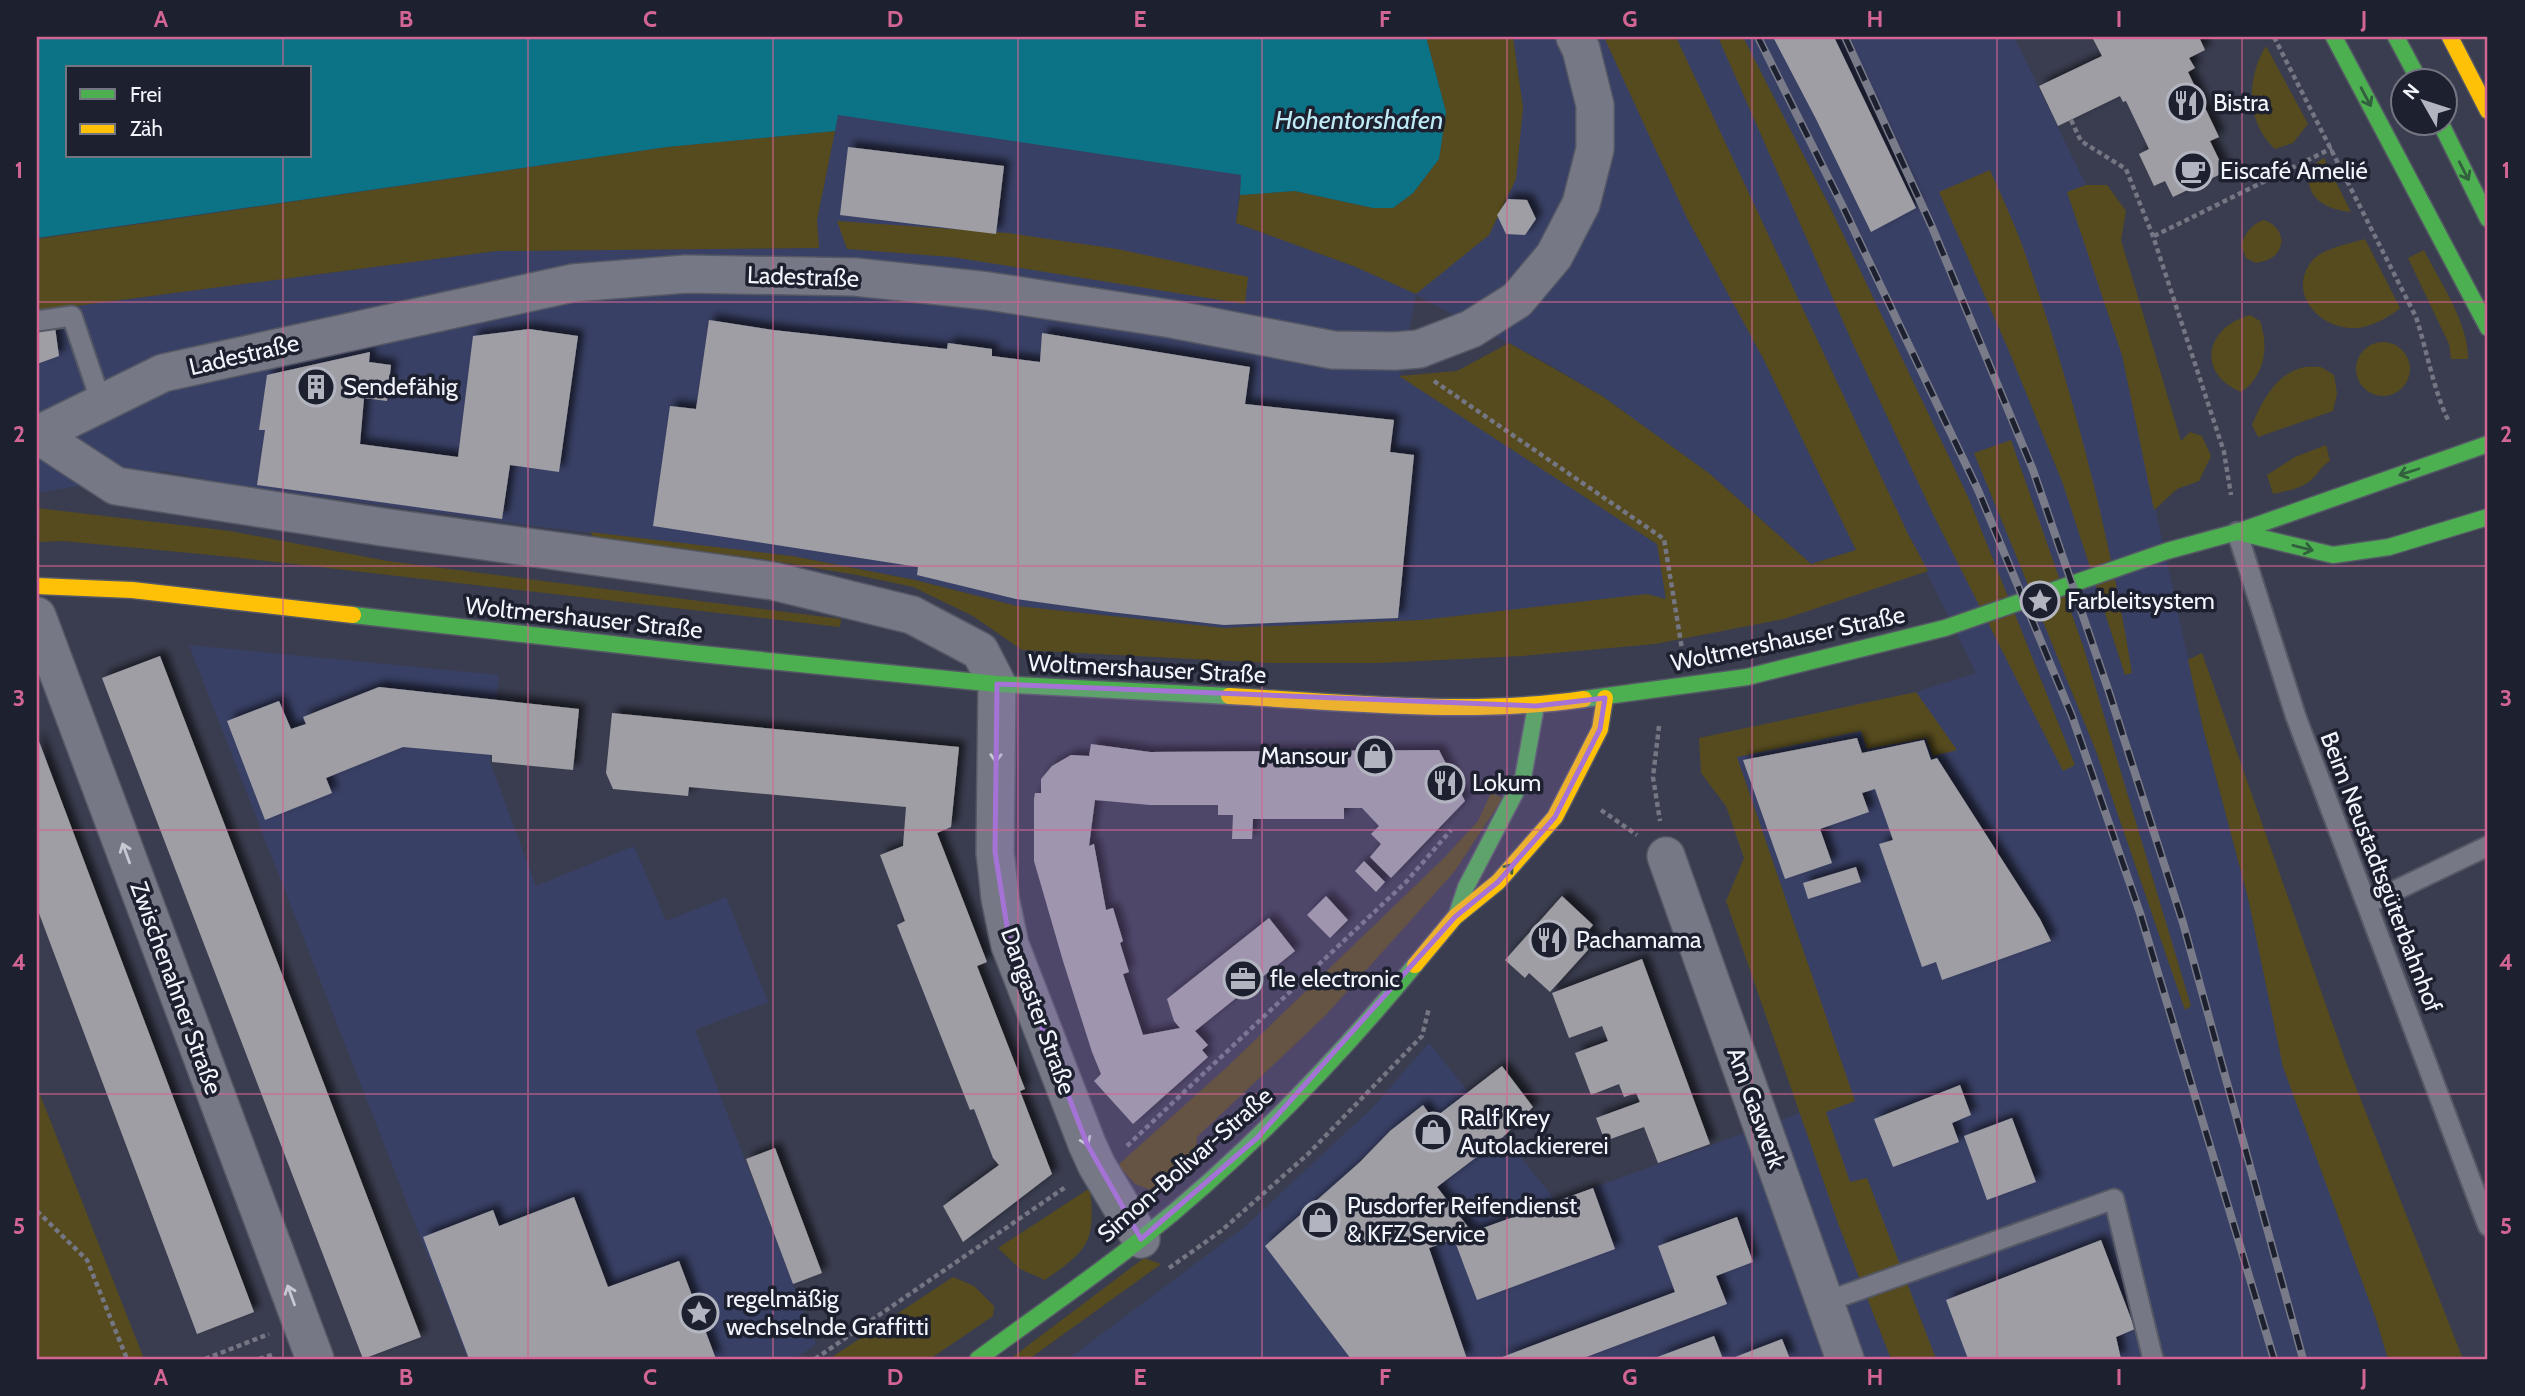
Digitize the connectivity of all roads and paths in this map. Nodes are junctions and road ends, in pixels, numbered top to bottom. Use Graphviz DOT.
graph roads {
  1 [pos="1575,37"];
  2 [pos="2274,37"];
  3 [pos="2334,37"];
  4 [pos="2396,37"];
  5 [pos="2450,37"];
  6 [pos="2411,66"];
  7 [pos="2488,111"];
  8 [pos="2071,120"];
  9 [pos="2447,136"];
  10 [pos="2332,148"];
  11 [pos="2488,219"];
  12 [pos="2153,236"];
  13 [pos="37,321"];
  14 [pos="2488,328"];
  15 [pos="1419,349"];
  16 [pos="102,402"];
  17 [pos="37,435"];
  18 [pos="2488,444"];
  19 [pos="2464,453"];
  20 [pos="2488,517"];
  21 [pos="2237,532"];
  22 [pos="37,586"];
  23 [pos="37,616"];
  24 [pos="1682,649"];
  25 [pos="997,684"];
  26 [pos="1663,689"];
  27 [pos="1605,698"];
  28 [pos="1536,706"];
  29 [pos="1596,808"];
  30 [pos="1459,822"];
  31 [pos="2488,846"];
  32 [pos="1666,856"];
  33 [pos="2367,904"];
  34 [pos="1455,917"];
  35 [pos="1097,1166"];
  36 [pos="37,1211"];
  37 [pos="2488,1226"];
  38 [pos="1141,1238"];
  39 [pos="1825,1302"];
  40 [pos="300,1322"];
  41 [pos="127,1359"];
  42 [pos="205,1359"];
  43 [pos="315,1359"];
  44 [pos="816,1359"];
  45 [pos="978,1359"];
  46 [pos="1845,1359"];
  47 [pos="2153,1359"];
  1 -- 15 [label="street, Ladestraße"];
  2 -- 10 [label="path"];
  3 -- 14 [label="main road, one-way"];
  4 -- 6 [label="main road"];
  5 -- 7 [label="main road"];
  8 -- 12 [label="path"];
  9 -- 11 [label="main road, one-way"];
  10 -- 12 [label="path"];
  10 -- 19 [label="path"];
  12 -- 21 [label="path"];
  13 -- 16 [label="lane"];
  15 -- 16 [label="street, Ladestraße"];
  15 -- 24 [label="path"];
  16 -- 17 [label="street, Ladestraße"];
  17 -- 25 [label="street, Ladestraße"];
  18 -- 19 [label="main road, Woltmershauser Straße"];
  19 -- 21 [label="main road, Woltmershauser Straße, one-way"];
  21 -- 20 [label="main road, Woltmershauser Straße, one-way"];
  21 -- 26 [label="main road, Woltmershauser Straße"];
  21 -- 33 [label="lane, Beim Neustadtsgüterbahnhof"];
  22 -- 25 [label="main road, Woltmershauser Straße"];
  40 -- 23 [label="street, Zwischenahner Straße, one-way"];
  25 -- 28 [label="main road, Woltmershauser Straße"];
  25 -- 35 [label="street, Dangaster Straße, one-way"];
  26 -- 27 [label="main road, Woltmershauser Straße"];
  26 -- 32 [label="path"];
  27 -- 28 [label="main road, Woltmershauser Straße"];
  34 -- 27 [label="main road, Simon-Bolivar-Straße, one-way"];
  28 -- 34 [label="main road, Simon-Bolivar-Straße"];
  29 -- 32 [label="path"];
  30 -- 35 [label="path"];
  31 -- 33 [label="lane"];
  32 -- 39 [label="street, Am Gaswerk"];
  33 -- 37 [label="lane, Beim Neustadtsgüterbahnhof"];
  34 -- 38 [label="main road, Simon-Bolivar-Straße"];
  35 -- 38 [label="street, Dangaster Straße"];
  35 -- 44 [label="path"];
  36 -- 41 [label="path"];
  38 -- 45 [label="main road, Simon-Bolivar-Straße"];
  39 -- 46 [label="street, Am Gaswerk"];
  39 -- 47 [label="lane"];
  40 -- 42 [label="path"];
  40 -- 43 [label="street, Zwischenahner Straße"];
}
